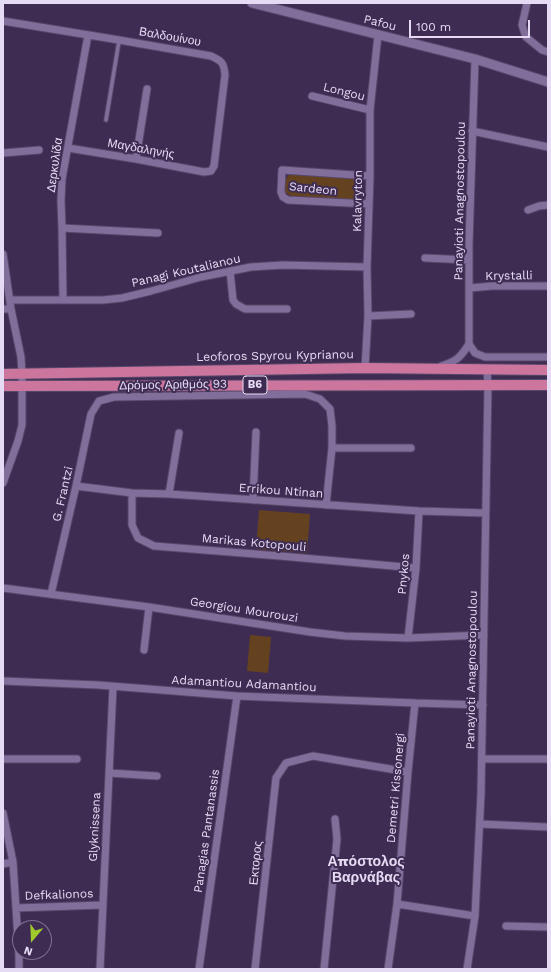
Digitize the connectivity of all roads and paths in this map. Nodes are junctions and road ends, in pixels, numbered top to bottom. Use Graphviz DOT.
graph roads {
  1 [pos="252,3"];
  2 [pos="527,3"];
  3 [pos="3,21"];
  4 [pos="88,35"];
  5 [pos="378,35"];
  6 [pos="119,40"];
  7 [pos="548,52"];
  8 [pos="475,59"];
  9 [pos="548,82"];
  10 [pos="147,89"];
  11 [pos="312,96"];
  12 [pos="370,110"];
  13 [pos="106,120"];
  14 [pos="472,131"];
  15 [pos="68,148"];
  16 [pos="548,148"];
  17 [pos="39,150"];
  18 [pos="3,154"];
  19 [pos="136,159"];
  20 [pos="210,171"];
  21 [pos="370,176"];
  22 [pos="369,204"];
  23 [pos="548,205"];
  24 [pos="528,210"];
  25 [pos="62,228"];
  26 [pos="158,233"];
  27 [pos="3,254"];
  28 [pos="425,258"];
  29 [pos="469,260"];
  30 [pos="367,267"];
  31 [pos="230,271"];
  32 [pos="548,286"];
  33 [pos="470,288"];
  34 [pos="10,300"];
  35 [pos="63,300"];
  36 [pos="287,308"];
  37 [pos="3,309"];
  38 [pos="11,309"];
  39 [pos="411,314"];
  40 [pos="368,316"];
  41 [pos="469,344"];
  42 [pos="548,358"];
  43 [pos="365,368"];
  44 [pos="431,369"];
  45 [pos="487,370"];
  46 [pos="548,370"];
  47 [pos="3,374"];
  48 [pos="22,374"];
  49 [pos="488,385"];
  50 [pos="548,385"];
  51 [pos="3,386"];
  52 [pos="22,386"];
  53 [pos="99,401"];
  54 [pos="256,432"];
  55 [pos="179,433"];
  56 [pos="332,448"];
  57 [pos="411,448"];
  58 [pos="6,469"];
  59 [pos="3,483"];
  60 [pos="76,486"];
  61 [pos="132,493"];
  62 [pos="169,494"];
  63 [pos="253,500"];
  64 [pos="326,505"];
  65 [pos="419,511"];
  66 [pos="485,514"];
  67 [pos="416,568"];
  68 [pos="3,588"];
  69 [pos="51,594"];
  70 [pos="149,607"];
  71 [pos="484,635"];
  72 [pos="408,638"];
  73 [pos="144,650"];
  74 [pos="3,681"];
  75 [pos="113,686"];
  76 [pos="237,696"];
  77 [pos="415,703"];
  78 [pos="483,705"];
  79 [pos="3,759"];
  80 [pos="77,759"];
  81 [pos="482,759"];
  82 [pos="548,759"];
  83 [pos="408,772"];
  84 [pos="109,774"];
  85 [pos="157,776"];
  86 [pos="3,813"];
  87 [pos="335,819"];
  88 [pos="480,824"];
  89 [pos="548,827"];
  90 [pos="13,862"];
  91 [pos="3,864"];
  92 [pos="397,904"];
  93 [pos="103,905"];
  94 [pos="16,908"];
  95 [pos="475,916"];
  96 [pos="506,926"];
  97 [pos="548,927"];
  98 [pos="19,969"];
  99 [pos="100,969"];
  100 [pos="199,969"];
  101 [pos="255,969"];
  102 [pos="324,969"];
  103 [pos="388,969"];
  104 [pos="467,969"];
  1 -- 5 [label="main road, Pafou"];
  2 -- 7 [label="street"];
  3 -- 4 [label="street, Βαλδουίνου"];
  4 -- 6 [label="street, Βαλδουίνου"];
  4 -- 15 [label="street, Δερκυλίδα"];
  5 -- 8 [label="main road, Pafou"];
  5 -- 12 [label="street, Kalavryton"];
  6 -- 13 [label="lane"];
  6 -- 20 [label="street, Βαλδουίνου"];
  8 -- 9 [label="main road, Pafou"];
  8 -- 14 [label="street, Panayioti Anagnostopoulou"];
  10 -- 19 [label="street"];
  11 -- 12 [label="street, Longou"];
  12 -- 21 [label="street, Kalavryton"];
  14 -- 16 [label="street"];
  14 -- 29 [label="street, Panayioti Anagnostopoulou"];
  15 -- 19 [label="street, Μαγδαληνής"];
  15 -- 25 [label="street, Δερκυλίδα"];
  17 -- 18 [label="street"];
  19 -- 20 [label="street, Μαγδαληνής"];
  21 -- 22 [label="street, Kalavryton"];
  21 -- 22 [label="street, Sardeon"];
  22 -- 30 [label="street, Kalavryton"];
  23 -- 24 [label="street"];
  25 -- 26 [label="street"];
  25 -- 35 [label="street, Δερκυλίδα"];
  27 -- 34 [label="street"];
  28 -- 29 [label="street"];
  29 -- 33 [label="street, Panayioti Anagnostopoulou"];
  30 -- 31 [label="street, Panagi Koutalianou"];
  30 -- 40 [label="street, Kalavryton"];
  31 -- 35 [label="street, Panagi Koutalianou"];
  31 -- 36 [label="street"];
  32 -- 33 [label="street, Krystalli"];
  33 -- 41 [label="street, Panayioti Anagnostopoulou"];
  34 -- 35 [label="street, Panagi Koutalianou"];
  34 -- 38 [label="street"];
  37 -- 38 [label="street"];
  38 -- 48 [label="street"];
  39 -- 40 [label="street"];
  40 -- 43 [label="street, Kalavryton"];
  41 -- 42 [label="street"];
  41 -- 44 [label="street"];
  43 -- 44 [label="main road, Leoforos Spyrou Kyprianou / B6"];
  43 -- 48 [label="main road, Leoforos Spyrou Kyprianou / B6"];
  44 -- 45 [label="main road, Leoforos Spyrou Kyprianou / B6"];
  45 -- 46 [label="main road, Leoforos Spyrou Kyprianou / B6"];
  45 -- 49 [label="street, Panayioti Anagnostopoulou"];
  47 -- 48 [label="main road, Leoforos Spyrou Kyprianou / B6"];
  48 -- 52 [label="street"];
  49 -- 50 [label="main road, B6"];
  49 -- 52 [label="main road, B6"];
  49 -- 66 [label="street, Panayioti Anagnostopoulou"];
  51 -- 52 [label="main road, B6"];
  52 -- 58 [label="street"];
  53 -- 56 [label="street, Δρόμος Αριθμός 93"];
  53 -- 60 [label="street, G. Frantzi"];
  54 -- 63 [label="street"];
  55 -- 62 [label="street"];
  56 -- 57 [label="street"];
  56 -- 64 [label="street"];
  58 -- 59 [label="street"];
  60 -- 61 [label="street, Errikou Ntinan"];
  60 -- 69 [label="street, G. Frantzi"];
  61 -- 62 [label="street, Errikou Ntinan"];
  61 -- 67 [label="street, Marikas Kotopouli"];
  62 -- 63 [label="street, Errikou Ntinan"];
  63 -- 64 [label="street, Errikou Ntinan"];
  64 -- 65 [label="street, Errikou Ntinan"];
  65 -- 66 [label="street, Errikou Ntinan"];
  65 -- 67 [label="street, Pnykos"];
  66 -- 71 [label="street, Panayioti Anagnostopoulou"];
  67 -- 72 [label="street, Pnykos"];
  68 -- 69 [label="street, Georgiou Mourouzi"];
  69 -- 70 [label="street, Georgiou Mourouzi"];
  70 -- 72 [label="street, Georgiou Mourouzi"];
  70 -- 73 [label="street"];
  71 -- 72 [label="street, Georgiou Mourouzi"];
  71 -- 78 [label="street, Panayioti Anagnostopoulou"];
  74 -- 75 [label="street, Adamantiou Adamantiou"];
  75 -- 76 [label="street, Adamantiou Adamantiou"];
  75 -- 84 [label="street, Glyknissena"];
  76 -- 77 [label="street, Adamantiou Adamantiou"];
  76 -- 100 [label="street, Panagias Pantanassis"];
  77 -- 78 [label="street, Adamantiou Adamantiou"];
  77 -- 83 [label="street, Demetri Kissonergi"];
  78 -- 81 [label="street, Panayioti Anagnostopoulou"];
  79 -- 80 [label="street"];
  81 -- 82 [label="street"];
  81 -- 88 [label="street, Panayioti Anagnostopoulou"];
  83 -- 92 [label="street, Demetri Kissonergi"];
  83 -- 101 [label="street, Εκτορος"];
  84 -- 85 [label="street"];
  84 -- 93 [label="street, Glyknissena"];
  86 -- 90 [label="street"];
  87 -- 102 [label="street"];
  88 -- 89 [label="street"];
  88 -- 95 [label="street, Panayioti Anagnostopoulou"];
  90 -- 91 [label="street"];
  90 -- 94 [label="street"];
  92 -- 95 [label="street"];
  92 -- 103 [label="street, Demetri Kissonergi"];
  93 -- 94 [label="street, Defkalionos"];
  93 -- 99 [label="street, Glyknissena"];
  94 -- 98 [label="street"];
  95 -- 104 [label="street, Panayioti Anagnostopoulou"];
  96 -- 97 [label="street"];
}
